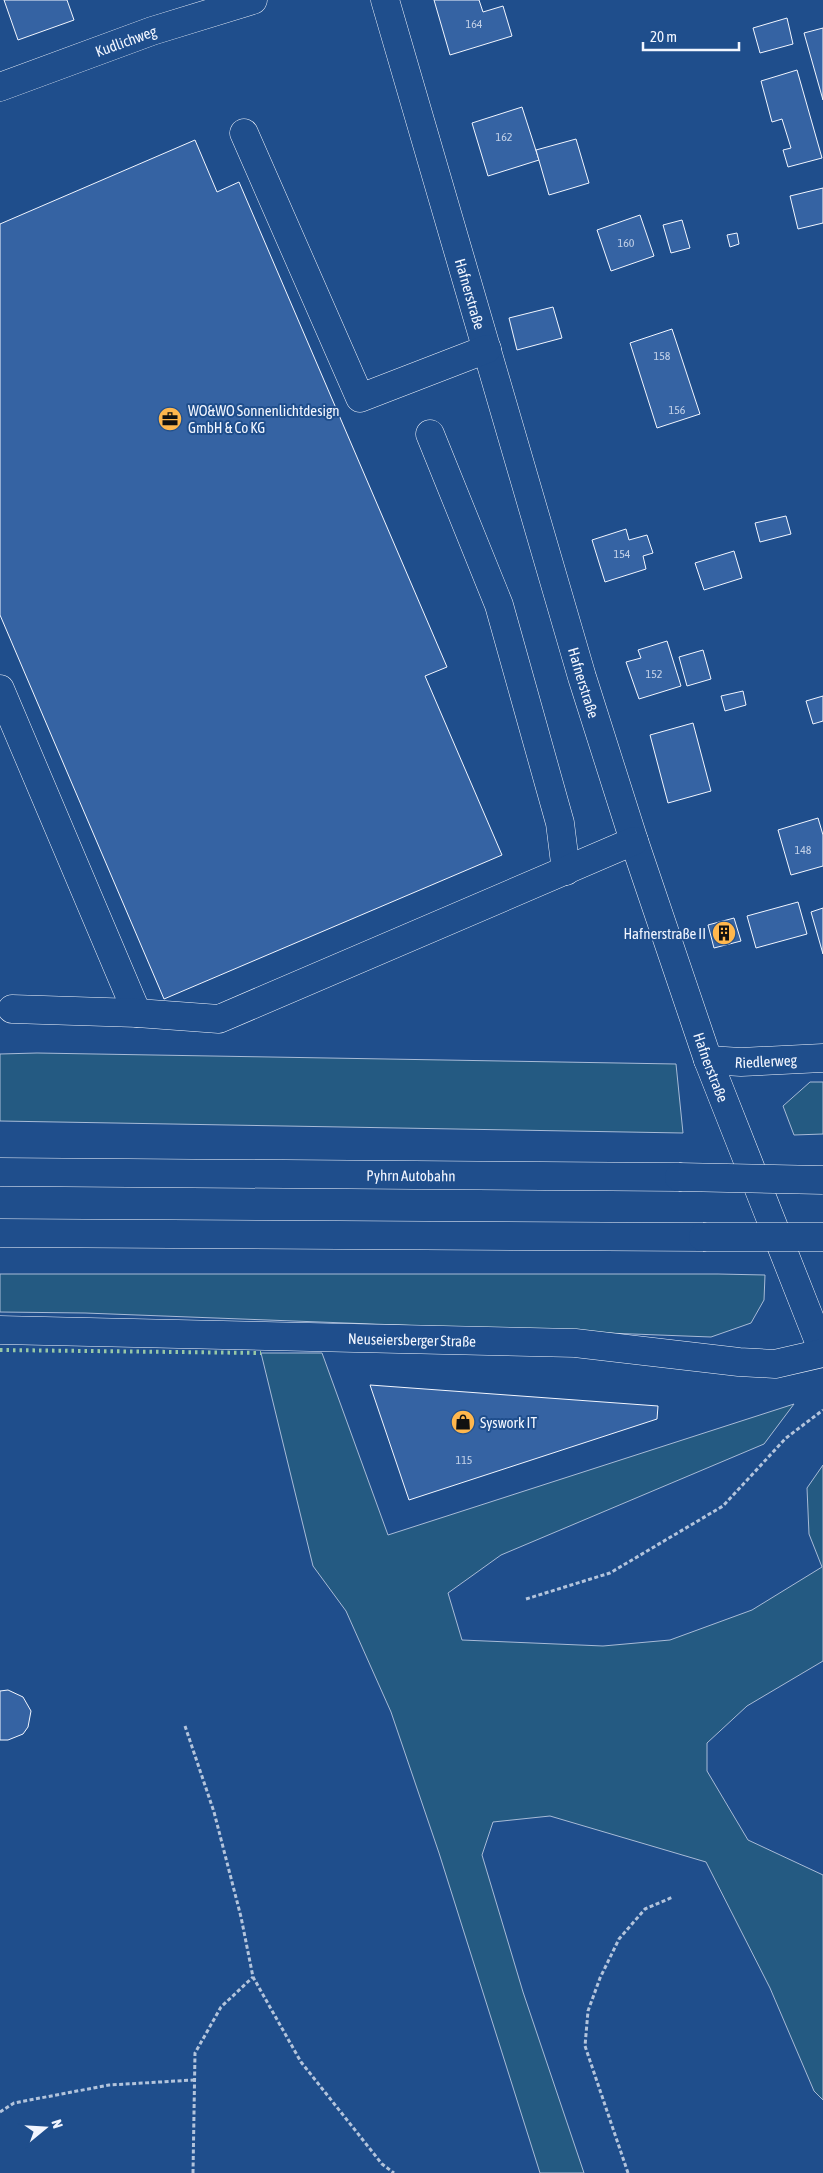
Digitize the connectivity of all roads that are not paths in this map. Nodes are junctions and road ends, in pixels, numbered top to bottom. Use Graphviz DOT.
graph roads {
  1 [pos="253,0"];
  2 [pos="385,0"];
  3 [pos="0,87"];
  4 [pos="244,133"];
  5 [pos="487,349"];
  6 [pos="430,434"];
  7 [pos="0,689"];
  8 [pos="634,842"];
  9 [pos="566,871"];
  10 [pos="12,1009"];
  11 [pos="137,1013"];
  12 [pos="823,1058"];
  13 [pos="708,1060"];
  14 [pos="0,1172"];
  15 [pos="823,1180"];
  16 [pos="0,1233"];
  17 [pos="823,1237"];
  18 [pos="0,1330"];
  19 [pos="823,1353"];
  1 -- 3 [label="main road, Kudlichweg"];
  2 -- 5 [label="main road, Hafnerstraße"];
  4 -- 5 [label="main road"];
  5 -- 8 [label="main road, Hafnerstraße"];
  6 -- 9 [label="main road"];
  7 -- 11 [label="main road"];
  8 -- 9 [label="main road"];
  8 -- 13 [label="main road, Hafnerstraße"];
  9 -- 11 [label="main road"];
  10 -- 11 [label="main road"];
  12 -- 13 [label="main road, Riedlerweg"];
  13 -- 19 [label="main road, Hafnerstraße"];
  14 -- 15 [label="main road, Pyhrn Autobahn, bridge"];
  16 -- 17 [label="main road, bridge"];
  18 -- 19 [label="main road, Neuseiersberger Straße"];
}
